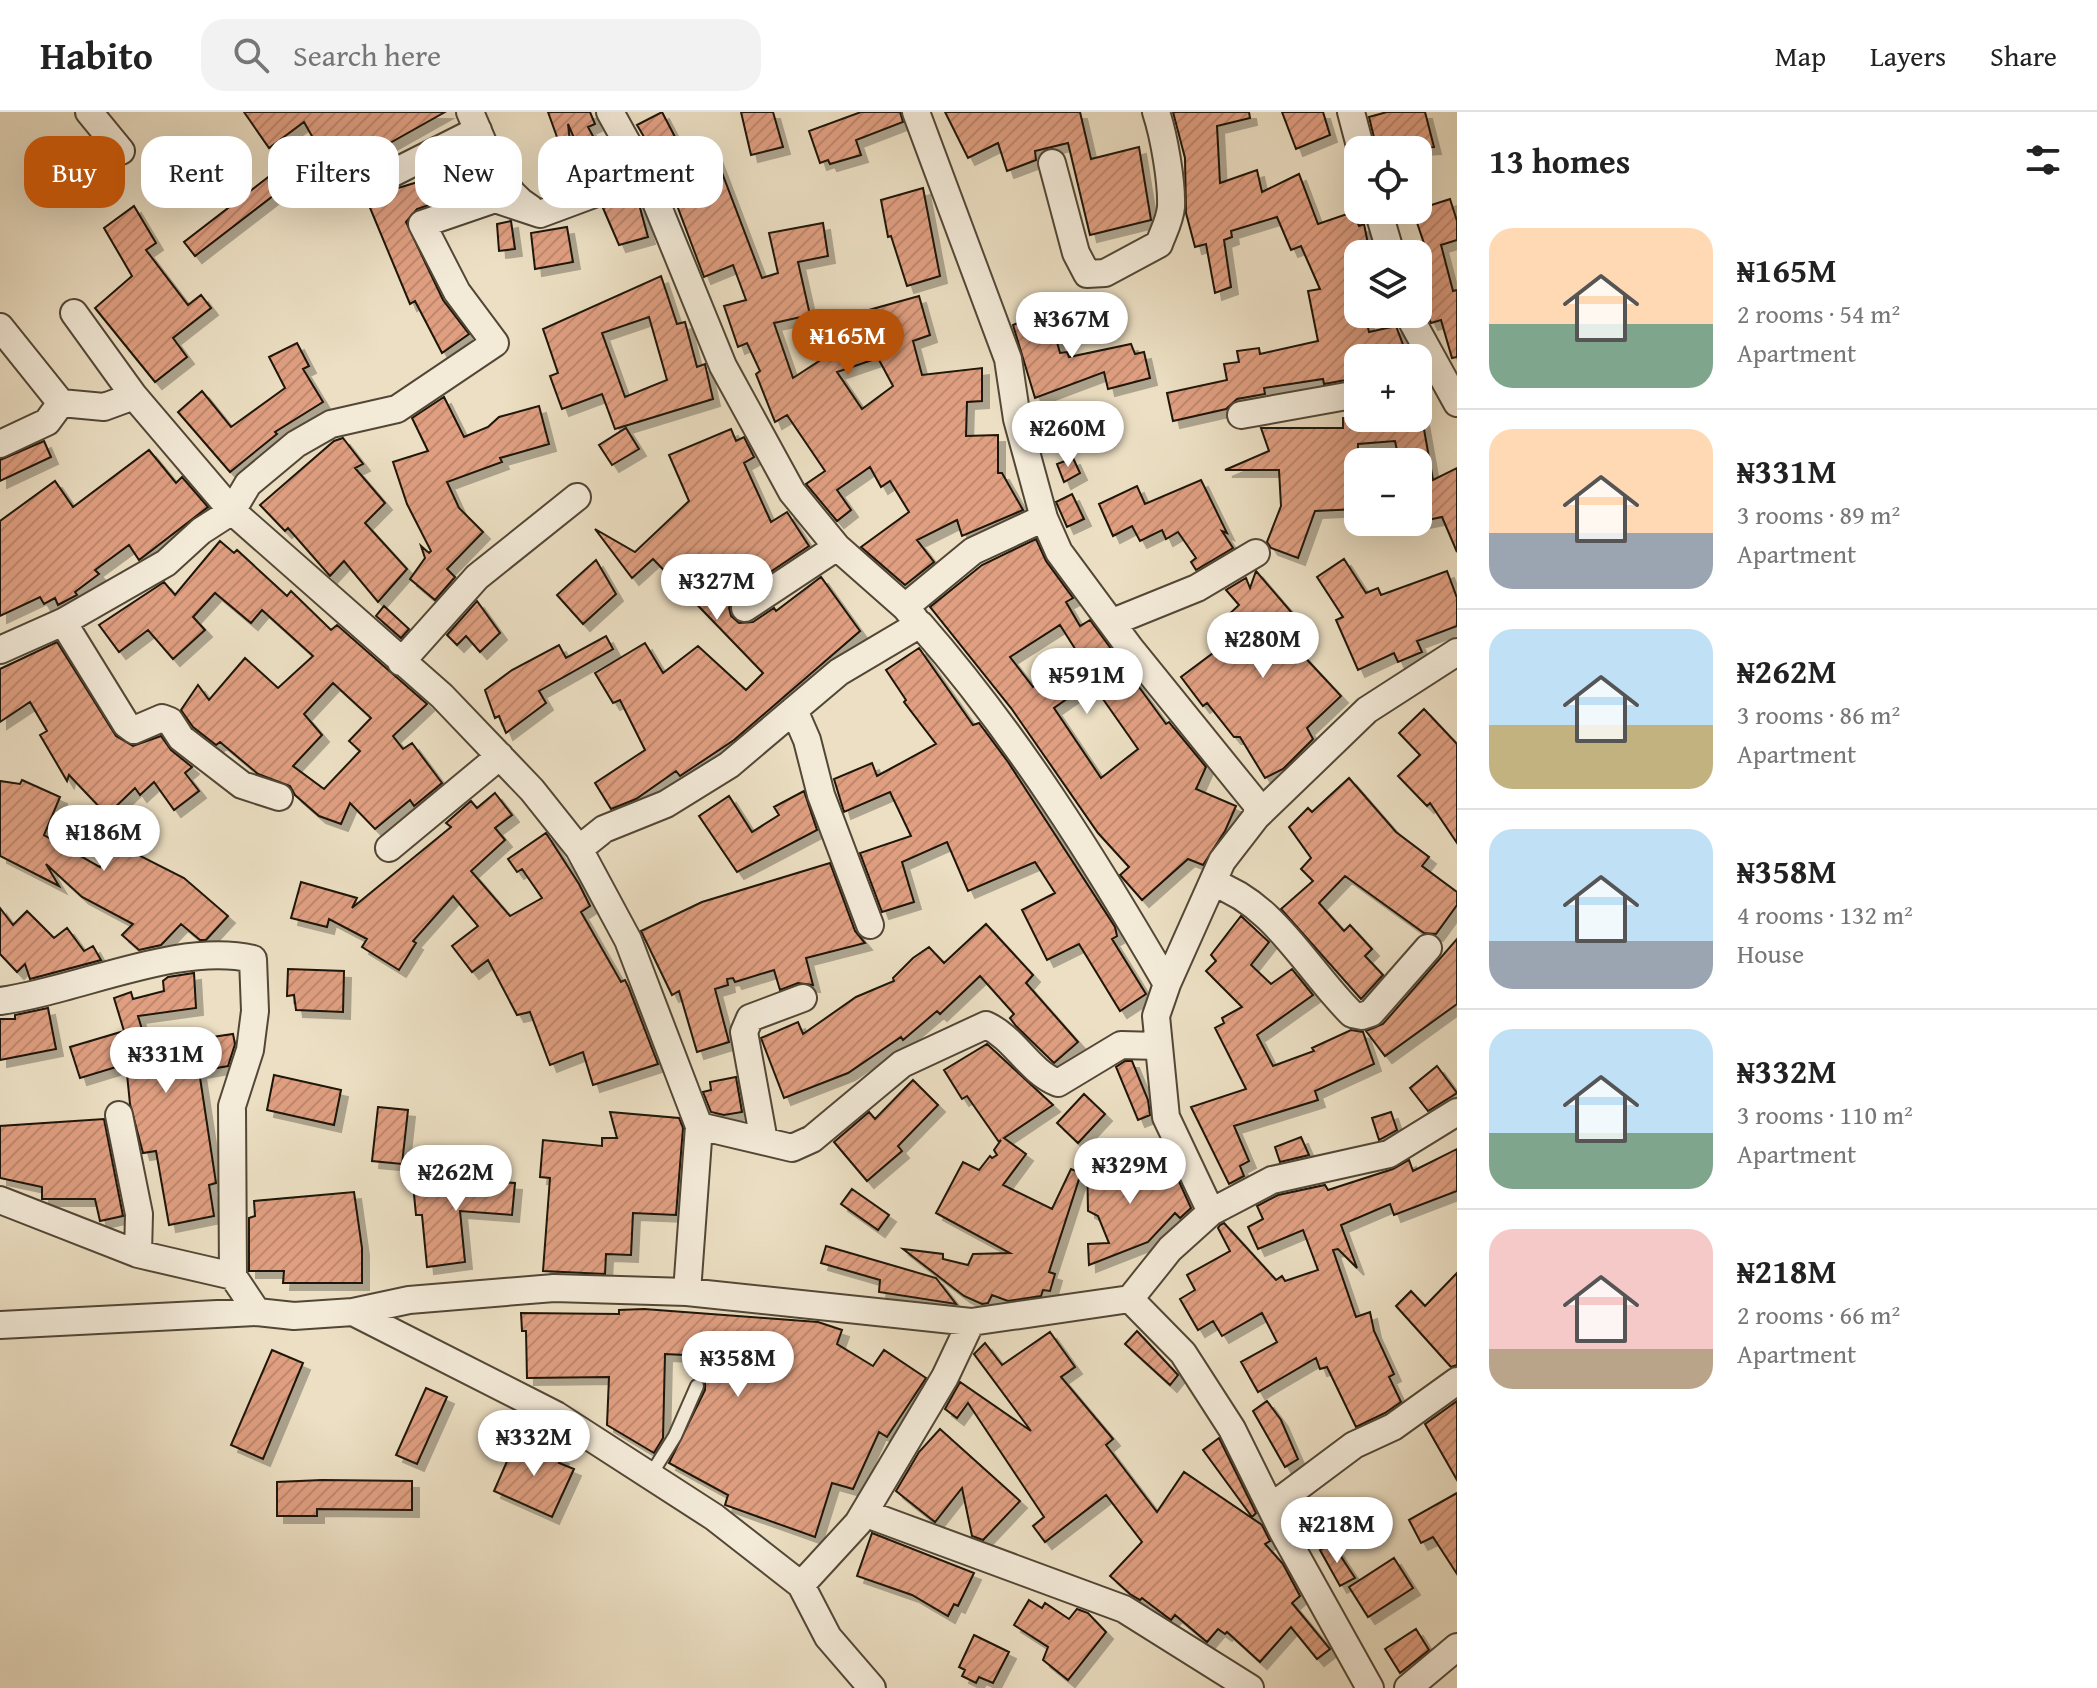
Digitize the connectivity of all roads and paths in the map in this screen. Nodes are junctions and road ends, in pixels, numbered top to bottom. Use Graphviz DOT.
graph roads {
  1 [pos="89,112"];
  2 [pos="610,112"];
  3 [pos="916,112"];
  4 [pos="1156,112"];
  5 [pos="1351,112"];
  6 [pos="474,121"];
  7 [pos="109,136"];
  8 [pos="623,136"];
  9 [pos="1357,136"];
  10 [pos="1052,163"];
  11 [pos="399,166"];
  12 [pos="556,208"];
  13 [pos="658,208"];
  14 [pos="540,214"];
  15 [pos="74,313"];
  16 [pos="0,327"];
  17 [pos="1432,372"];
  18 [pos="134,396"];
  19 [pos="1344,397"];
  20 [pos="61,403"];
  21 [pos="1457,403"];
  22 [pos="1241,415"];
  23 [pos="0,444"];
  24 [pos="577,497"];
  25 [pos="232,511"];
  26 [pos="1044,518"];
  27 [pos="837,547"];
  28 [pos="1256,553"];
  29 [pos="745,608"];
  30 [pos="912,616"];
  31 [pos="63,622"];
  32 [pos="1113,622"];
  33 [pos="0,650"];
  34 [pos="1457,652"];
  35 [pos="401,662"];
  36 [pos="794,710"];
  37 [pos="500,756"];
  38 [pos="279,797"];
  39 [pos="1256,817"];
  40 [pos="389,848"];
  41 [pos="579,849"];
  42 [pos="1213,883"];
  43 [pos="870,925"];
  44 [pos="1428,948"];
  45 [pos="1167,984"];
  46 [pos="803,998"];
  47 [pos="0,1001"];
  48 [pos="1158,1046"];
  49 [pos="1457,1112"];
  50 [pos="119,1115"];
  51 [pos="699,1126"];
  52 [pos="764,1141"];
  53 [pos="0,1200"];
  54 [pos="1211,1212"];
  55 [pos="138,1254"];
  56 [pos="233,1276"];
  57 [pos="687,1292"];
  58 [pos="1130,1299"];
  59 [pos="257,1312"];
  60 [pos="353,1312"];
  61 [pos="971,1322"];
  62 [pos="0,1325"];
  63 [pos="1457,1381"];
  64 [pos="697,1386"];
  65 [pos="650,1476"];
  66 [pos="1271,1507"];
  67 [pos="864,1513"];
  68 [pos="801,1585"];
  69 [pos="1457,1647"];
  70 [pos="872,1688"];
  71 [pos="1250,1688"];
  72 [pos="1370,1688"];
  73 [pos="1408,1688"];
  1 -- 7 [label="street"];
  2 -- 8 [label="street"];
  3 -- 26 [label="street"];
  4 -- 10 [label="street"];
  5 -- 9 [label="street"];
  6 -- 11 [label="street"];
  6 -- 14 [label="street"];
  12 -- 14 [label="street"];
  13 -- 27 [label="street"];
  14 -- 25 [label="street"];
  15 -- 18 [label="street"];
  16 -- 20 [label="street"];
  17 -- 21 [label="street"];
  18 -- 20 [label="street"];
  18 -- 25 [label="street"];
  19 -- 22 [label="street"];
  20 -- 23 [label="street"];
  24 -- 35 [label="street"];
  25 -- 31 [label="street"];
  25 -- 35 [label="street"];
  26 -- 30 [label="street"];
  26 -- 32 [label="street"];
  27 -- 29 [label="street"];
  27 -- 30 [label="street"];
  28 -- 32 [label="street"];
  30 -- 36 [label="street"];
  30 -- 45 [label="street"];
  31 -- 33 [label="street"];
  31 -- 38 [label="street"];
  32 -- 39 [label="street"];
  34 -- 39 [label="street"];
  35 -- 37 [label="street"];
  36 -- 41 [label="street"];
  36 -- 43 [label="street"];
  37 -- 40 [label="street"];
  37 -- 41 [label="street"];
  39 -- 42 [label="street"];
  41 -- 51 [label="street"];
  42 -- 44 [label="street"];
  42 -- 45 [label="street"];
  45 -- 48 [label="street"];
  46 -- 52 [label="street"];
  47 -- 56 [label="street"];
  48 -- 52 [label="street"];
  48 -- 54 [label="street"];
  49 -- 54 [label="street"];
  50 -- 55 [label="street"];
  51 -- 52 [label="street"];
  51 -- 57 [label="street"];
  53 -- 55 [label="street"];
  54 -- 58 [label="street"];
  55 -- 56 [label="street"];
  56 -- 59 [label="street"];
  57 -- 60 [label="street"];
  57 -- 61 [label="street"];
  58 -- 61 [label="street"];
  58 -- 66 [label="street"];
  59 -- 60 [label="street"];
  59 -- 62 [label="street"];
  60 -- 65 [label="street"];
  61 -- 67 [label="street"];
  63 -- 66 [label="street"];
  64 -- 65 [label="lane"];
  65 -- 68 [label="street"];
  66 -- 72 [label="street"];
  67 -- 68 [label="street"];
  67 -- 71 [label="street"];
  68 -- 70 [label="street"];
  69 -- 73 [label="street"];
}
